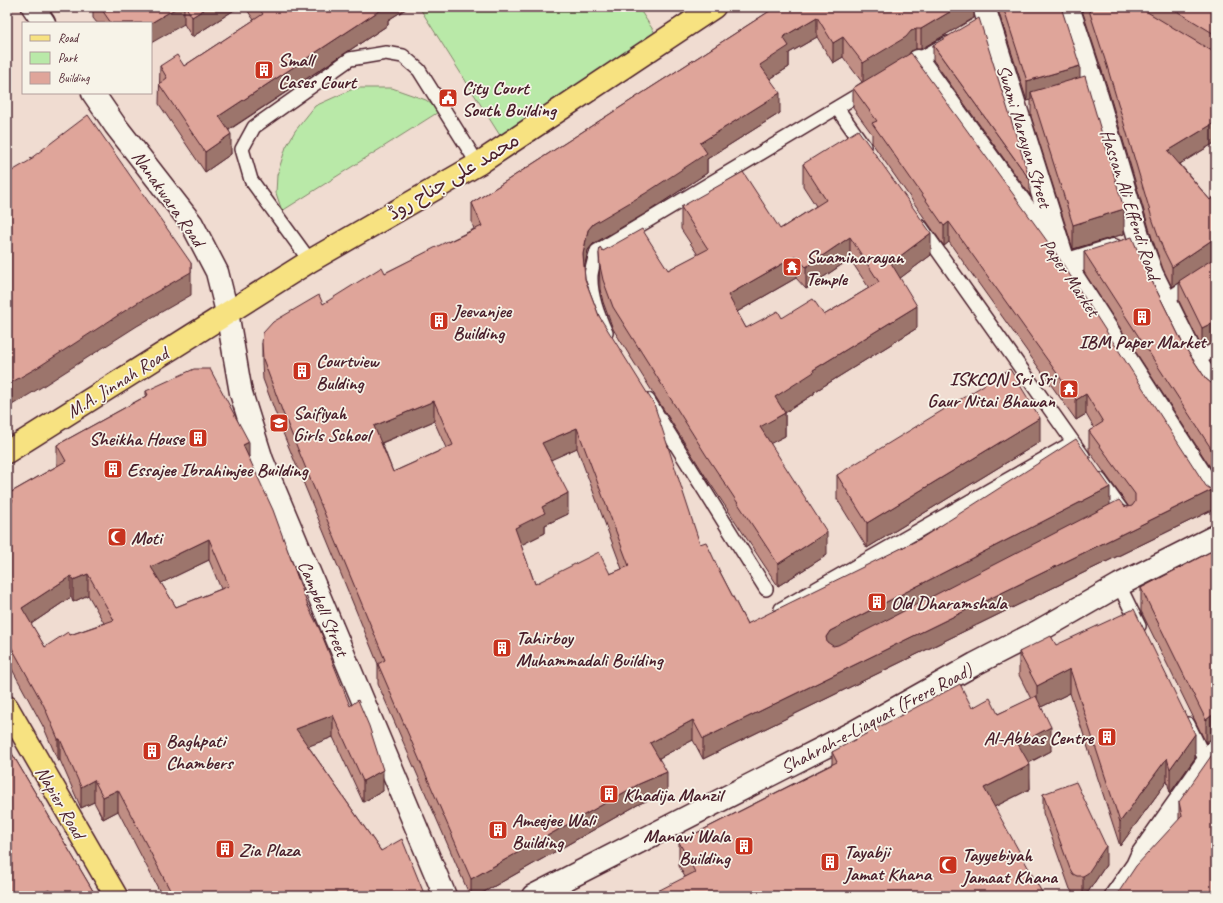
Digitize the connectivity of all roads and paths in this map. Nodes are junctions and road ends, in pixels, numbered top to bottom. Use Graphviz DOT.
graph roads {
  1 [pos="33,7"];
  2 [pos="714,7"];
  3 [pos="1068,7"];
  4 [pos="983,18"];
  5 [pos="43,22"];
  6 [pos="957,38"];
  7 [pos="918,61"];
  8 [pos="898,71"];
  9 [pos="880,82"];
  10 [pos="94,94"];
  11 [pos="837,108"];
  12 [pos="869,153"];
  13 [pos="478,164"];
  14 [pos="915,218"];
  15 [pos="1140,242"];
  16 [pos="310,261"];
  17 [pos="1065,265"];
  18 [pos="1216,267"];
  19 [pos="1165,301"];
  20 [pos="227,312"];
  21 [pos="614,346"];
  22 [pos="1216,349"];
  23 [pos="1195,361"];
  24 [pos="640,387"];
  25 [pos="1216,392"];
  26 [pos="1073,442"];
  27 [pos="7,452"];
  28 [pos="1216,499"];
  29 [pos="1107,517"];
  30 [pos="1216,536"];
  31 [pos="1119,585"];
  32 [pos="766,589"];
  33 [pos="772,614"];
  34 [pos="1143,634"];
  35 [pos="7,707"];
  36 [pos="1182,713"];
  37 [pos="1212,756"];
  38 [pos="116,896"];
  39 [pos="445,896"];
  40 [pos="533,896"];
  41 [pos="1116,896"];
  1 -- 5 [label="street"];
  2 -- 13 [label="main road, محمد علی جناح روڈ"];
  3 -- 15 [label="street, Hassan Ali Effendi Road"];
  4 -- 17 [label="street, Swami Narayan Street"];
  6 -- 7 [label="lane"];
  7 -- 8 [label="lane"];
  7 -- 17 [label="street, Paper Market"];
  9 -- 11 [label="lane"];
  10 -- 20 [label="street, Nanakwara Road"];
  11 -- 12 [label="lane"];
  11 -- 21 [label="lane"];
  13 -- 16 [label="main road, محمد علی جناح روڈ"];
  13 -- 16 [label="lane"];
  14 -- 26 [label="lane"];
  15 -- 17 [label="street"];
  15 -- 19 [label="street, Hassan Ali Effendi Road"];
  16 -- 20 [label="main road, محمد علی جناح روڈ"];
  17 -- 28 [label="street, Paper Market"];
  18 -- 19 [label="lane"];
  19 -- 23 [label="street, Hassan Ali Effendi Road"];
  20 -- 27 [label="main road, M.A. Jinnah Road"];
  20 -- 39 [label="street, Campbell Street"];
  22 -- 23 [label="lane"];
  23 -- 25 [label="street, Hassan Ali Effendi Road"];
  24 -- 32 [label="lane"];
  26 -- 29 [label="lane"];
  26 -- 33 [label="lane"];
  30 -- 31 [label="street, Shahrah-e-Liaquat (Frere Road)"];
  31 -- 34 [label="lane"];
  31 -- 40 [label="street, Shahrah-e-Liaquat (Frere Road)"];
  35 -- 38 [label="main road, Napier Road"];
  36 -- 37 [label="lane"];
  37 -- 41 [label="street"];
}
